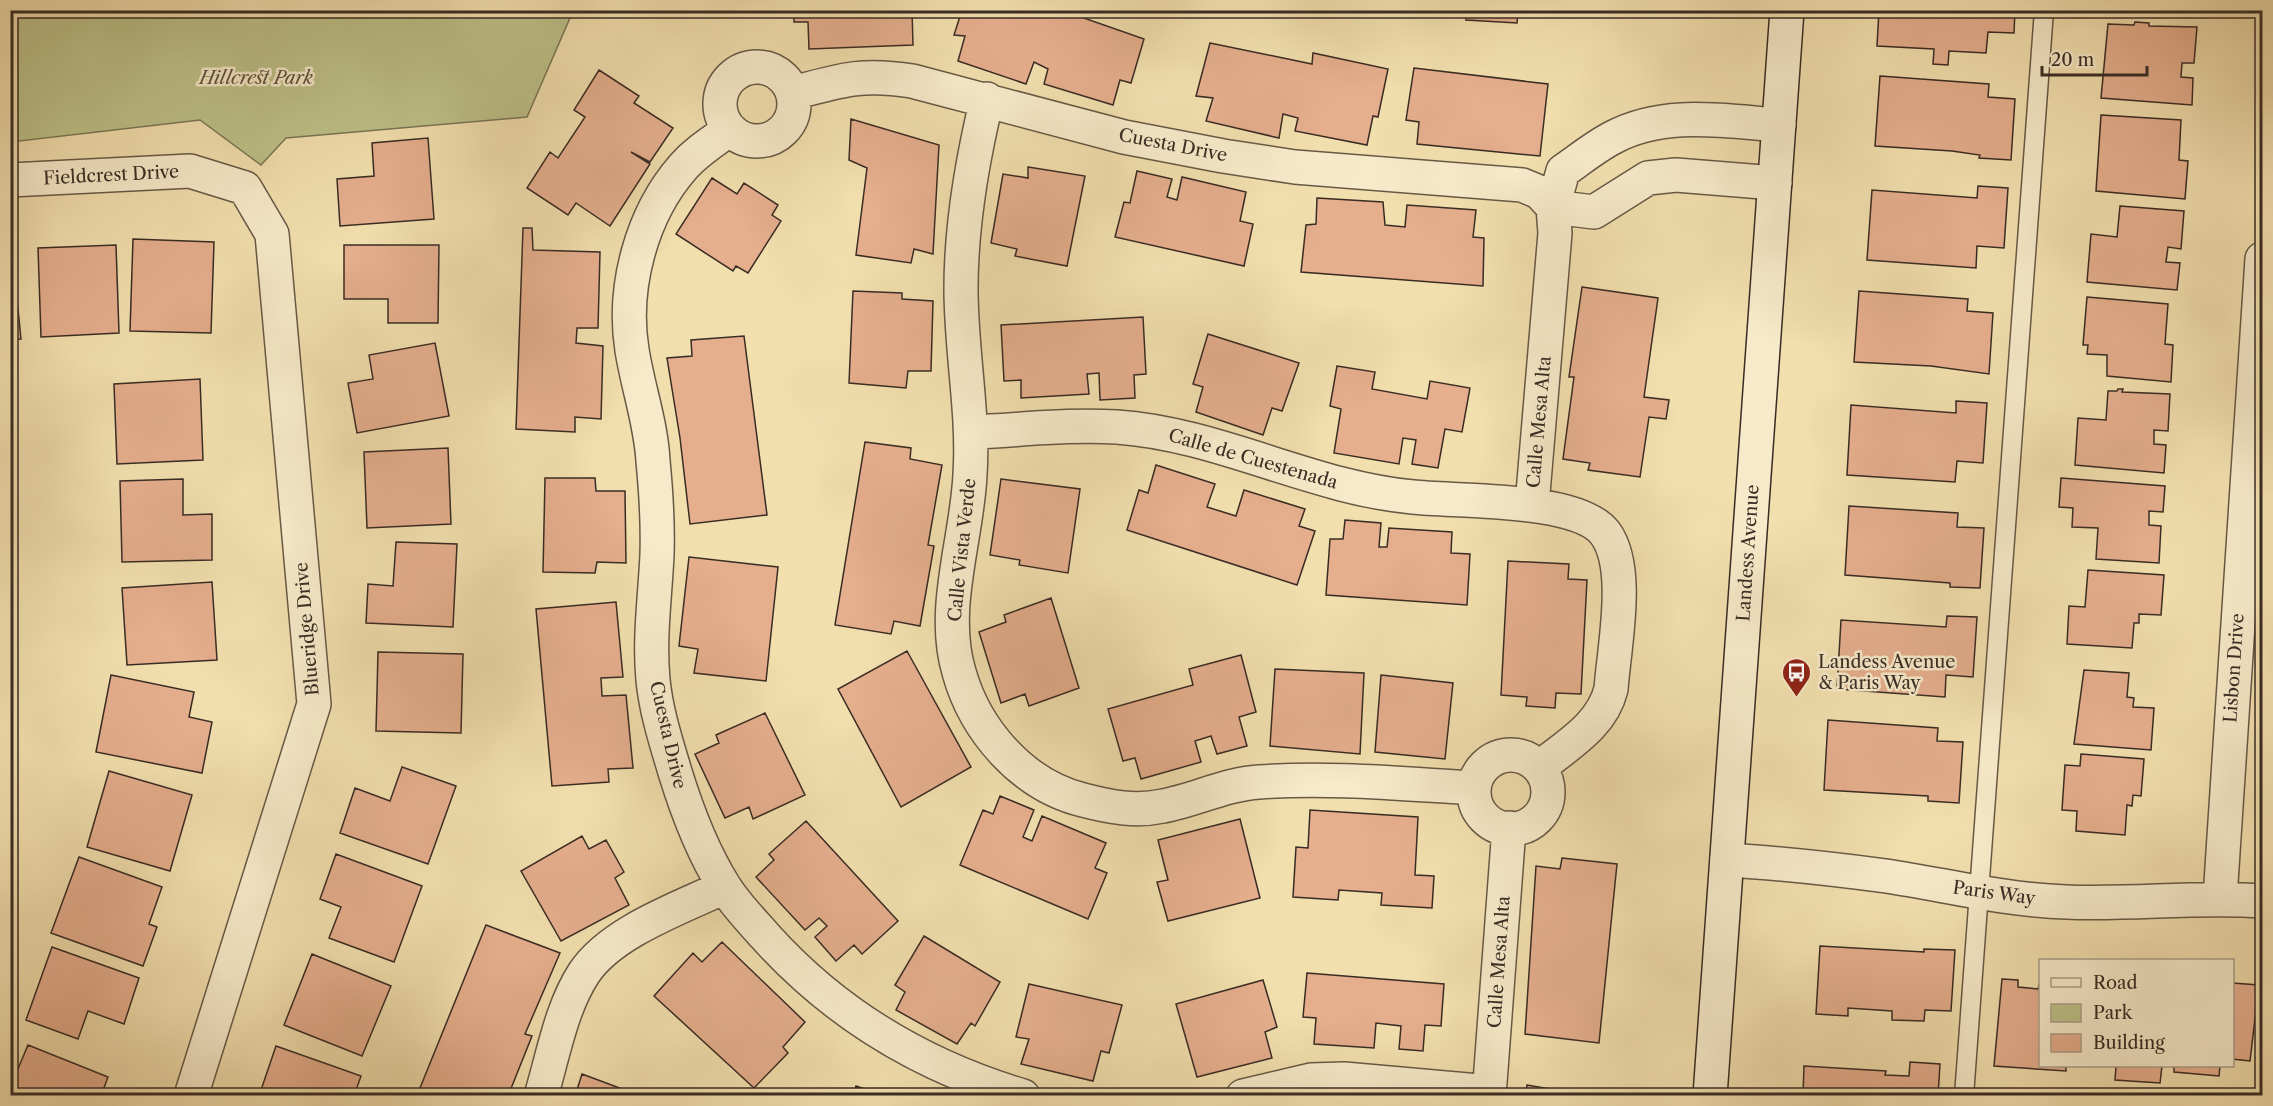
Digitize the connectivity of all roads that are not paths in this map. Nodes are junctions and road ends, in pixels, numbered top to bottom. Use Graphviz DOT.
graph roads {
  1 [pos="1787,10"];
  2 [pos="2044,10"];
  3 [pos="793,93"];
  4 [pos="987,99"];
  5 [pos="1779,125"];
  6 [pos="729,130"];
  7 [pos="10,180"];
  8 [pos="1775,183"];
  9 [pos="245,188"];
  10 [pos="1553,207"];
  11 [pos="2262,259"];
  12 [pos="972,432"];
  13 [pos="1532,505"];
  14 [pos="1539,768"];
  15 [pos="1474,788"];
  16 [pos="1509,828"];
  17 [pos="1727,860"];
  18 [pos="724,887"];
  19 [pos="1981,893"];
  20 [pos="2220,898"];
  21 [pos="2262,901"];
  22 [pos="971,1088"];
  23 [pos="1490,1094"];
  24 [pos="192,1095"];
  25 [pos="541,1095"];
  26 [pos="1023,1095"];
  27 [pos="1243,1095"];
  28 [pos="1710,1095"];
  29 [pos="1964,1095"];
  1 -- 5 [label="street, Landess Avenue"];
  2 -- 19 [label="lane"];
  3 -- 4 [label="street, Cuesta Drive"];
  3 -- 6 [label="street"];
  3 -- 6 [label="street"];
  4 -- 10 [label="street, Cuesta Drive"];
  4 -- 12 [label="street, Calle Vista Verde"];
  5 -- 8 [label="street, Landess Avenue"];
  5 -- 10 [label="street"];
  6 -- 18 [label="street, Cuesta Drive"];
  7 -- 9 [label="street, Fieldcrest Drive"];
  8 -- 10 [label="street"];
  8 -- 17 [label="street, Landess Avenue"];
  9 -- 24 [label="street, Blueridge Drive"];
  10 -- 13 [label="street, Calle Mesa Alta"];
  11 -- 20 [label="street, Lisbon Drive"];
  12 -- 13 [label="street, Calle de Cuestenada"];
  12 -- 15 [label="street, Calle Vista Verde"];
  13 -- 14 [label="street, Calle Mesa Alta"];
  14 -- 15 [label="street"];
  14 -- 16 [label="street"];
  15 -- 16 [label="street"];
  16 -- 23 [label="street, Calle Mesa Alta"];
  17 -- 19 [label="street, Paris Way"];
  17 -- 28 [label="street, Landess Avenue"];
  18 -- 22 [label="street, Cuesta Drive"];
  18 -- 25 [label="street"];
  19 -- 20 [label="street, Paris Way"];
  19 -- 29 [label="lane"];
  20 -- 21 [label="street, Paris Way"];
  22 -- 26 [label="street, Cuesta Drive"];
  23 -- 27 [label="street"];
}
